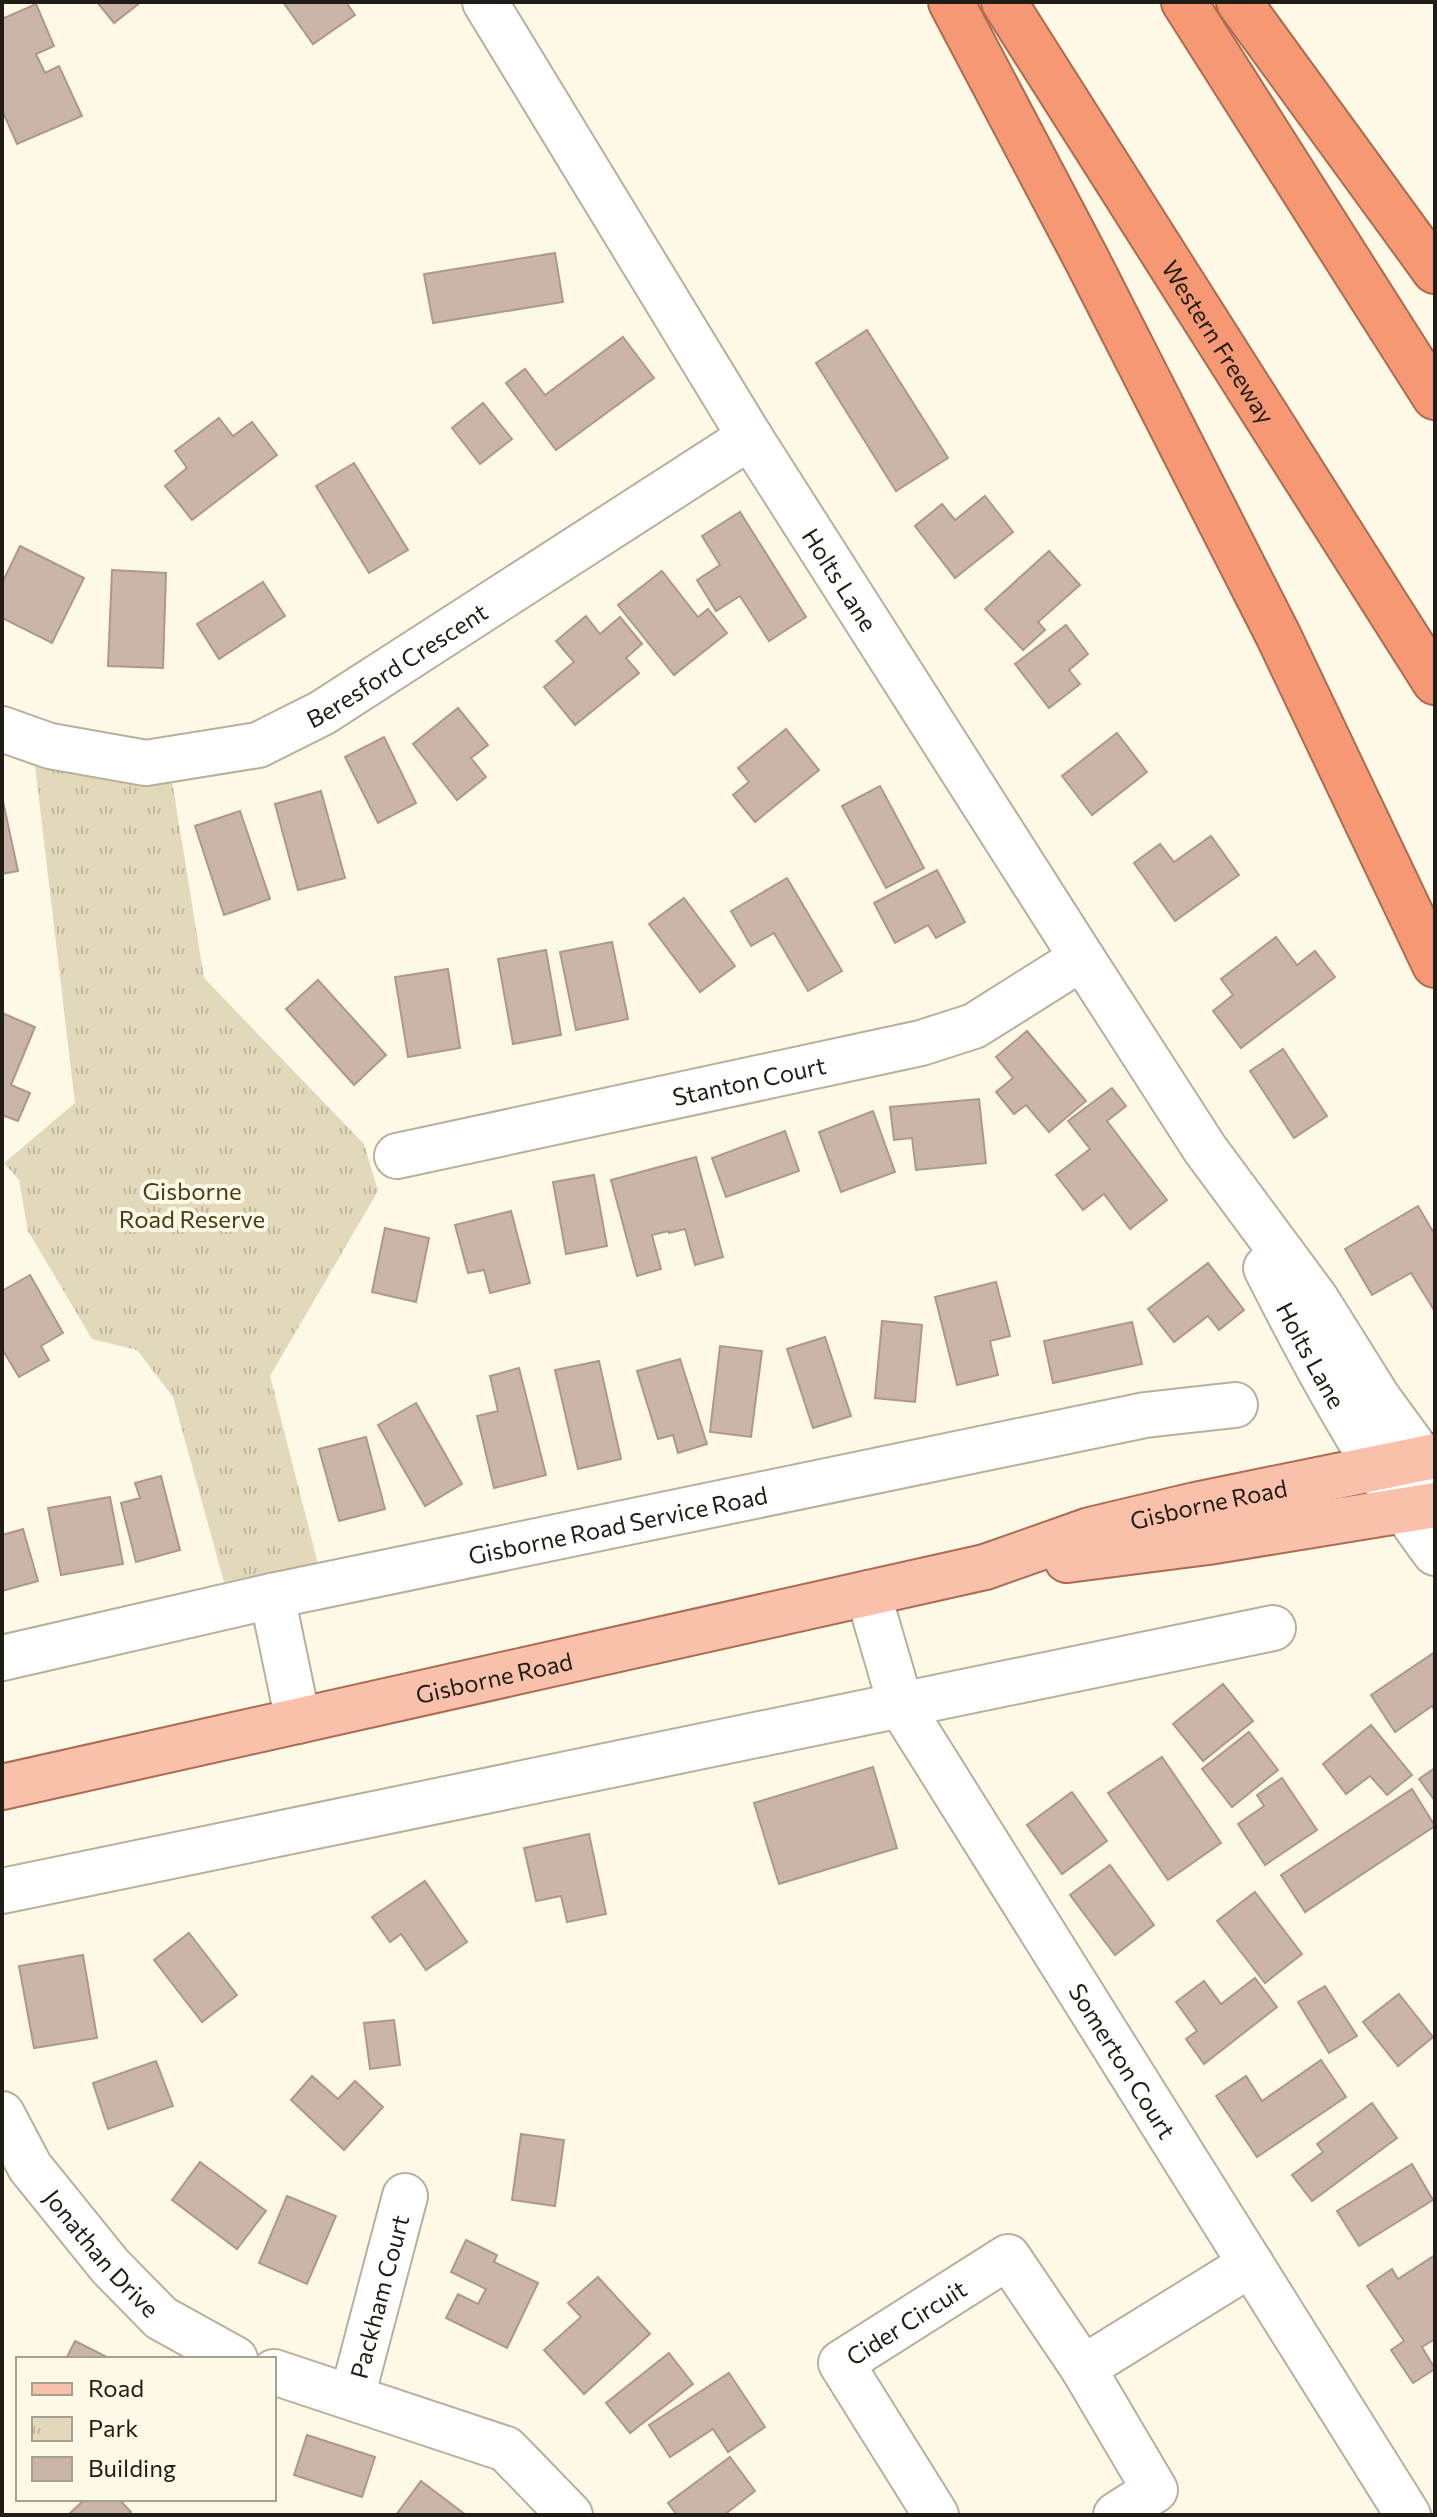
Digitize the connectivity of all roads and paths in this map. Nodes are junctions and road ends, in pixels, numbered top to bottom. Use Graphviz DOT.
graph roads {
  1 [pos="485,2"];
  2 [pos="951,2"];
  3 [pos="1004,2"];
  4 [pos="1184,2"];
  5 [pos="1239,2"];
  6 [pos="1435,271"];
  7 [pos="1435,397"];
  8 [pos="750,437"];
  9 [pos="1435,682"];
  10 [pos="2,729"];
  11 [pos="1082,958"];
  12 [pos="1435,965"];
  13 [pos="1205,1149"];
  14 [pos="397,1156"];
  15 [pos="1235,1405"];
  16 [pos="1431,1463"];
  17 [pos="1377,1467"];
  18 [pos="1419,1508"];
  19 [pos="1435,1553"];
  20 [pos="985,1567"];
  21 [pos="868,1593"];
  22 [pos="272,1596"];
  23 [pos="1273,1628"];
  24 [pos="2,1658"];
  25 [pos="901,1706"];
  26 [pos="298,1721"];
  27 [pos="2,1787"];
  28 [pos="2,1891"];
  29 [pos="2,2114"];
  30 [pos="405,2196"];
  31 [pos="1251,2264"];
  32 [pos="227,2357"];
  33 [pos="1083,2368"];
  34 [pos="276,2373"];
  35 [pos="352,2397"];
  36 [pos="570,2515"];
  37 [pos="936,2515"];
  38 [pos="1116,2515"];
  39 [pos="1408,2515"];
  1 -- 8 [label="street, Holts Lane"];
  2 -- 12 [label="highway"];
  3 -- 9 [label="highway, Western Freeway"];
  4 -- 7 [label="highway"];
  5 -- 6 [label="highway"];
  8 -- 10 [label="street, Beresford Crescent"];
  8 -- 11 [label="street, Holts Lane"];
  11 -- 13 [label="street, Holts Lane"];
  11 -- 14 [label="street, Stanton Court"];
  13 -- 16 [label="street, Holts Lane"];
  13 -- 17 [label="street, Holts Lane"];
  15 -- 22 [label="street, Gisborne Road Service Road"];
  16 -- 17 [label="main road, Gisborne Road"];
  17 -- 18 [label="street, Holts Lane"];
  17 -- 20 [label="main road, Gisborne Road"];
  18 -- 19 [label="street, Holts Lane"];
  18 -- 20 [label="main road, Gisborne Road"];
  20 -- 21 [label="main road, Gisborne Road"];
  21 -- 25 [label="street, Somerton Court"];
  21 -- 26 [label="main road, Gisborne Road"];
  22 -- 24 [label="street, Gisborne Road Service Road"];
  22 -- 26 [label="street"];
  23 -- 25 [label="street"];
  25 -- 28 [label="street"];
  25 -- 31 [label="street, Somerton Court"];
  26 -- 27 [label="main road, Gisborne Road"];
  29 -- 32 [label="street, Jonathan Drive"];
  30 -- 35 [label="street, Packham Court"];
  31 -- 33 [label="street"];
  31 -- 39 [label="street, Somerton Court"];
  33 -- 37 [label="street, Cider Circuit"];
  33 -- 38 [label="street, Cider Circuit"];
  34 -- 35 [label="street"];
  35 -- 36 [label="street"];
}
